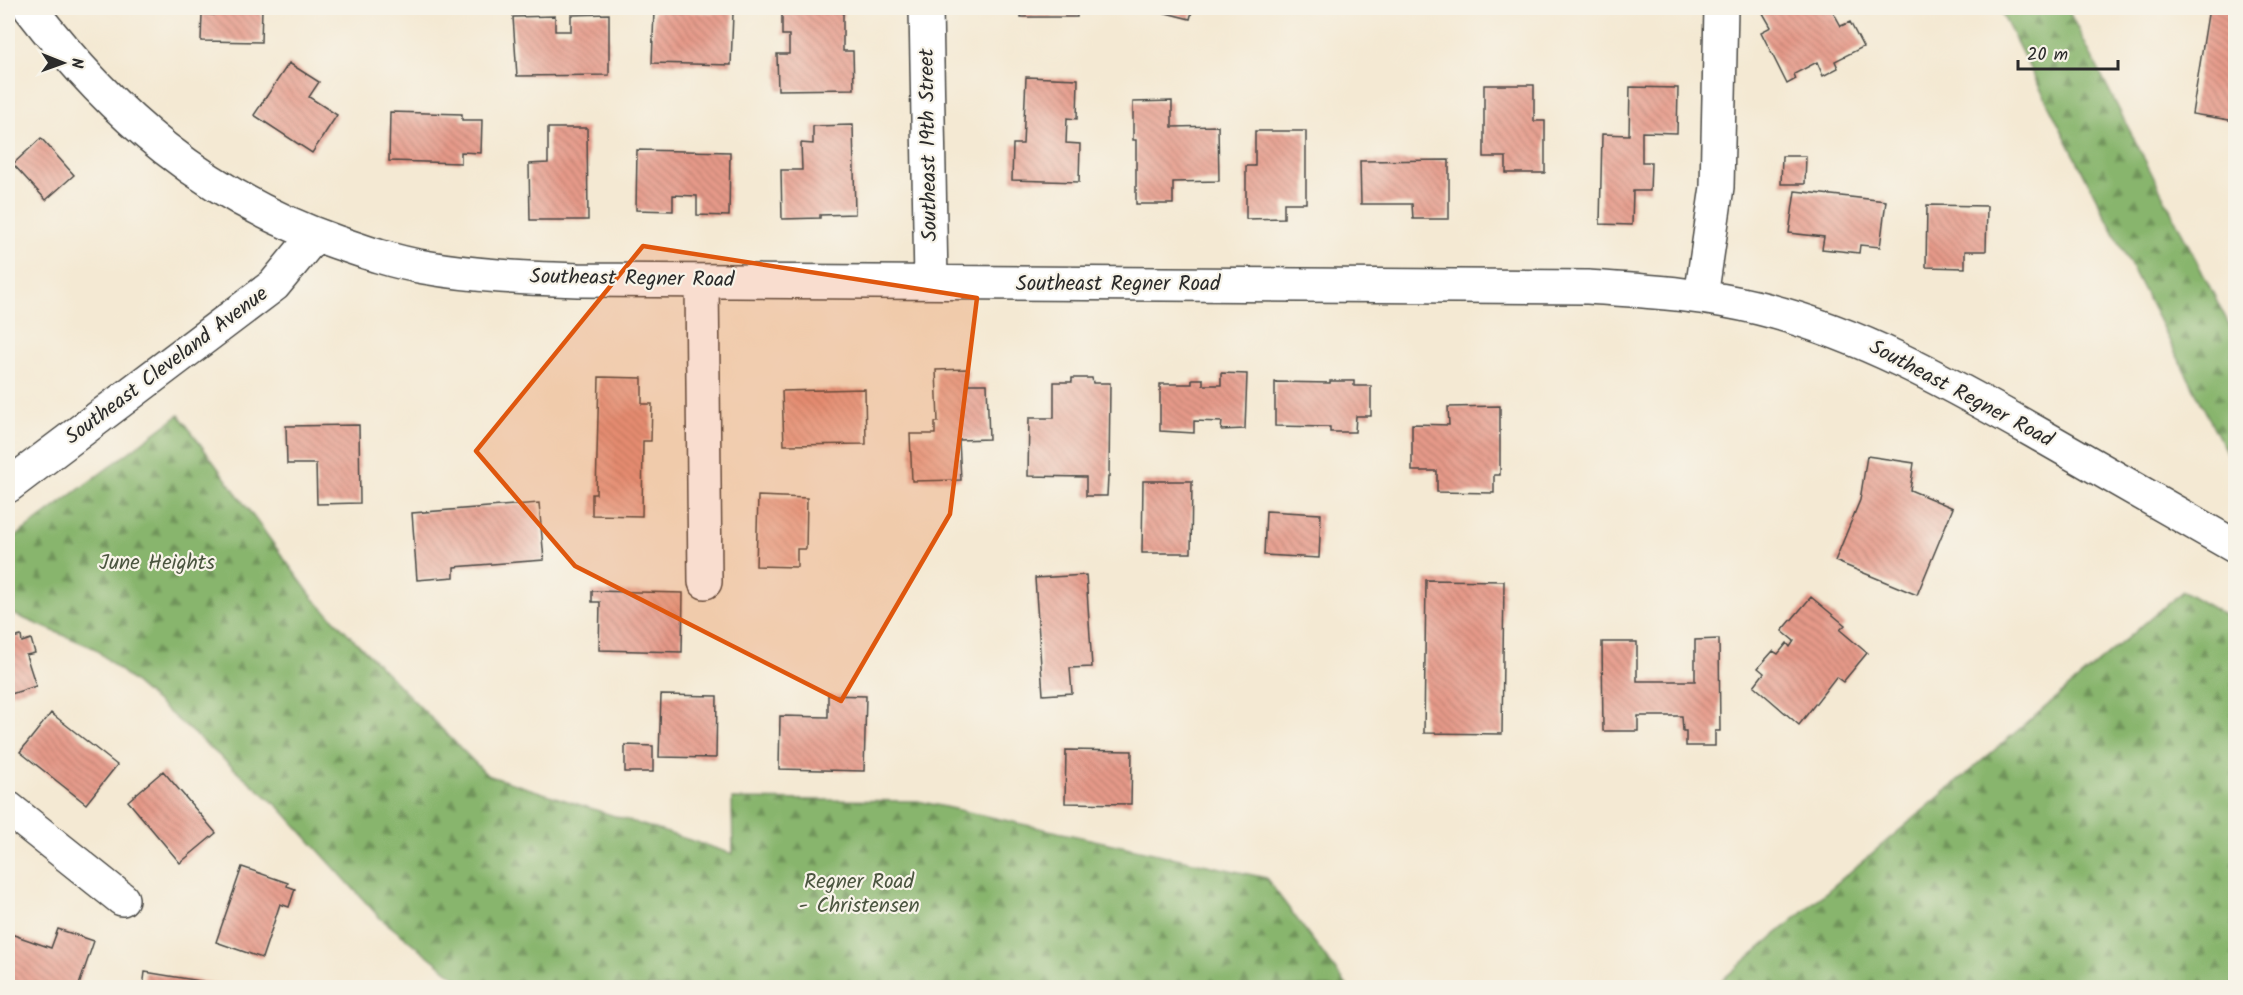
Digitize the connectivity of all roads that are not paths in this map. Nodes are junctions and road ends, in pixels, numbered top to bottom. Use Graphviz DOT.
graph roads {
  1 [pos="30,8"];
  2 [pos="926,8"];
  3 [pos="1721,8"];
  4 [pos="315,235"];
  5 [pos="702,281"];
  6 [pos="931,282"];
  7 [pos="1701,297"];
  8 [pos="8,486"];
  9 [pos="2235,547"];
  10 [pos="705,582"];
  11 [pos="8,808"];
  12 [pos="122,899"];
  1 -- 4 [label="street, Southeast Regner Road"];
  2 -- 6 [label="street, Southeast 19th Street"];
  3 -- 7 [label="street"];
  4 -- 5 [label="street, Southeast Regner Road"];
  4 -- 8 [label="street, Southeast Cleveland Avenue"];
  5 -- 6 [label="street, Southeast Regner Road"];
  5 -- 10 [label="street"];
  6 -- 7 [label="street, Southeast Regner Road"];
  7 -- 9 [label="street, Southeast Regner Road"];
  11 -- 12 [label="street"];
}
